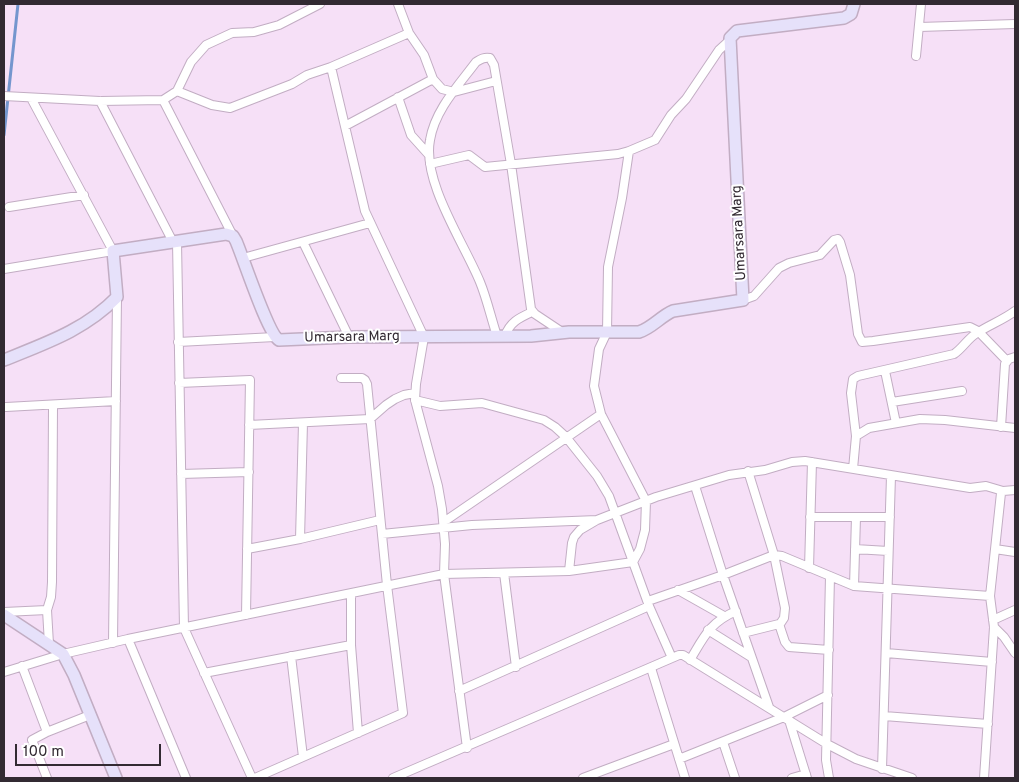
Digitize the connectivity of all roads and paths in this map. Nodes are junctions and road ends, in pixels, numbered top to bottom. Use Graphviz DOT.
graph roads {
  1 [pos="320,4"];
  2 [pos="398,4"];
  3 [pos="854,4"];
  4 [pos="921,4"];
  5 [pos="1015,24"];
  6 [pos="919,27"];
  7 [pos="409,32"];
  8 [pos="730,40"];
  9 [pos="916,56"];
  10 [pos="331,67"];
  11 [pos="433,79"];
  12 [pos="496,81"];
  13 [pos="177,91"];
  14 [pos="454,92"];
  15 [pos="4,96"];
  16 [pos="31,98"];
  17 [pos="398,98"];
  18 [pos="163,100"];
  19 [pos="100,101"];
  20 [pos="345,126"];
  21 [pos="629,152"];
  22 [pos="429,155"];
  23 [pos="430,164"];
  24 [pos="511,164"];
  25 [pos="84,195"];
  26 [pos="9,207"];
  27 [pos="370,223"];
  28 [pos="233,236"];
  29 [pos="175,242"];
  30 [pos="303,242"];
  31 [pos="113,252"];
  32 [pos="243,258"];
  33 [pos="4,269"];
  34 [pos="117,296"];
  35 [pos="743,300"];
  36 [pos="1015,311"];
  37 [pos="532,312"];
  38 [pos="607,332"];
  39 [pos="978,332"];
  40 [pos="563,333"];
  41 [pos="501,336"];
  42 [pos="349,337"];
  43 [pos="424,337"];
  44 [pos="275,338"];
  45 [pos="178,342"];
  46 [pos="1015,357"];
  47 [pos="4,360"];
  48 [pos="1006,361"];
  49 [pos="885,371"];
  50 [pos="340,378"];
  51 [pos="179,382"];
  52 [pos="962,390"];
  53 [pos="415,396"];
  54 [pos="116,401"];
  55 [pos="892,402"];
  56 [pos="52,406"];
  57 [pos="6,407"];
  58 [pos="601,414"];
  59 [pos="370,419"];
  60 [pos="303,423"];
  61 [pos="896,423"];
  62 [pos="250,425"];
  63 [pos="1001,427"];
  64 [pos="1015,428"];
  65 [pos="856,436"];
  66 [pos="566,437"];
  67 [pos="812,462"];
  68 [pos="853,469"];
  69 [pos="748,471"];
  70 [pos="249,472"];
  71 [pos="181,474"];
  72 [pos="891,476"];
  73 [pos="696,486"];
  74 [pos="1015,490"];
  75 [pos="1003,491"];
  76 [pos="646,501"];
  77 [pos="615,514"];
  78 [pos="810,517"];
  79 [pos="890,517"];
  80 [pos="856,518"];
  81 [pos="380,520"];
  82 [pos="597,520"];
  83 [pos="443,524"];
  84 [pos="382,534"];
  85 [pos="300,539"];
  86 [pos="247,549"];
  87 [pos="855,549"];
  88 [pos="995,549"];
  89 [pos="888,551"];
  90 [pos="1015,552"];
  91 [pos="774,555"];
  92 [pos="634,562"];
  93 [pos="810,568"];
  94 [pos="569,571"];
  95 [pos="504,573"];
  96 [pos="444,574"];
  97 [pos="723,575"];
  98 [pos="830,576"];
  99 [pos="387,585"];
  100 [pos="854,586"];
  101 [pos="678,590"];
  102 [pos="887,590"];
  103 [pos="351,594"];
  104 [pos="990,596"];
  105 [pos="648,603"];
  106 [pos="47,610"];
  107 [pos="1015,610"];
  108 [pos="736,611"];
  109 [pos="4,614"];
  110 [pos="246,615"];
  111 [pos="724,616"];
  112 [pos="780,624"];
  113 [pos="993,624"];
  114 [pos="184,628"];
  115 [pos="708,630"];
  116 [pos="743,633"];
  117 [pos="128,639"];
  118 [pos="113,642"];
  119 [pos="49,644"];
  120 [pos="352,645"];
  121 [pos="828,650"];
  122 [pos="886,653"];
  123 [pos="63,654"];
  124 [pos="1015,654"];
  125 [pos="291,656"];
  126 [pos="672,658"];
  127 [pos="751,658"];
  128 [pos="690,660"];
  129 [pos="992,662"];
  130 [pos="22,666"];
  131 [pos="516,666"];
  132 [pos="651,668"];
  133 [pos="4,672"];
  134 [pos="204,673"];
  135 [pos="459,691"];
  136 [pos="828,695"];
  137 [pos="769,708"];
  138 [pos="90,715"];
  139 [pos="884,716"];
  140 [pos="786,719"];
  141 [pos="988,724"];
  142 [pos="47,732"];
  143 [pos="358,733"];
  144 [pos="723,742"];
  145 [pos="674,744"];
  146 [pos="827,744"];
  147 [pos="467,748"];
  148 [pos="303,757"];
  149 [pos="679,759"];
  150 [pos="882,769"];
  151 [pos="406,776"];
  152 [pos="806,776"];
  153 [pos="47,778"];
  154 [pos="116,778"];
  155 [pos="186,778"];
  156 [pos="254,778"];
  157 [pos="393,778"];
  158 [pos="583,778"];
  159 [pos="686,778"];
  160 [pos="735,778"];
  161 [pos="792,778"];
  162 [pos="829,778"];
  163 [pos="912,778"];
  164 [pos="984,778"];
  1 -- 13 [label="street"];
  2 -- 7 [label="street"];
  3 -- 8 [label="street"];
  4 -- 6 [label="street"];
  5 -- 6 [label="street"];
  6 -- 9 [label="street"];
  7 -- 10 [label="street"];
  7 -- 11 [label="street"];
  8 -- 21 [label="street"];
  8 -- 35 [label="street, Umarsara Marg"];
  10 -- 13 [label="street"];
  10 -- 20 [label="street"];
  11 -- 14 [label="street"];
  11 -- 17 [label="street"];
  12 -- 14 [label="street"];
  12 -- 14 [label="street"];
  12 -- 24 [label="street"];
  13 -- 18 [label="street"];
  14 -- 22 [label="street"];
  15 -- 16 [label="street"];
  16 -- 19 [label="street"];
  16 -- 25 [label="street"];
  17 -- 20 [label="street"];
  17 -- 22 [label="street"];
  18 -- 19 [label="street"];
  18 -- 28 [label="street"];
  19 -- 29 [label="street"];
  20 -- 27 [label="street"];
  21 -- 24 [label="street"];
  21 -- 38 [label="street"];
  22 -- 23 [label="street"];
  23 -- 24 [label="street"];
  23 -- 41 [label="street"];
  24 -- 37 [label="street"];
  25 -- 26 [label="street"];
  25 -- 31 [label="street"];
  27 -- 30 [label="street"];
  27 -- 43 [label="street"];
  28 -- 29 [label="street"];
  28 -- 32 [label="street"];
  29 -- 31 [label="street"];
  29 -- 45 [label="street"];
  30 -- 32 [label="street"];
  30 -- 42 [label="street"];
  31 -- 33 [label="street"];
  31 -- 34 [label="street"];
  32 -- 44 [label="street"];
  34 -- 47 [label="street"];
  34 -- 54 [label="street"];
  35 -- 38 [label="street, Umarsara Marg"];
  35 -- 39 [label="street"];
  36 -- 39 [label="street"];
  37 -- 40 [label="street"];
  37 -- 41 [label="street"];
  38 -- 40 [label="street, Umarsara Marg"];
  38 -- 58 [label="street"];
  39 -- 48 [label="street"];
  39 -- 49 [label="street"];
  40 -- 41 [label="street, Umarsara Marg"];
  41 -- 43 [label="street, Umarsara Marg"];
  42 -- 43 [label="street, Umarsara Marg"];
  42 -- 44 [label="street, Umarsara Marg"];
  43 -- 53 [label="street"];
  44 -- 45 [label="street"];
  45 -- 51 [label="street"];
  46 -- 48 [label="street"];
  48 -- 63 [label="street"];
  49 -- 55 [label="street"];
  49 -- 65 [label="street"];
  50 -- 59 [label="street"];
  51 -- 62 [label="street"];
  51 -- 71 [label="street"];
  52 -- 55 [label="street"];
  53 -- 59 [label="street"];
  53 -- 66 [label="street"];
  53 -- 83 [label="street"];
  54 -- 56 [label="street"];
  54 -- 118 [label="street"];
  55 -- 61 [label="street"];
  56 -- 57 [label="street"];
  56 -- 106 [label="street"];
  58 -- 66 [label="street"];
  58 -- 76 [label="street"];
  59 -- 60 [label="street"];
  59 -- 81 [label="street"];
  60 -- 62 [label="street"];
  60 -- 85 [label="street"];
  61 -- 63 [label="street"];
  61 -- 65 [label="street"];
  62 -- 70 [label="street"];
  63 -- 64 [label="street"];
  65 -- 68 [label="street"];
  66 -- 77 [label="street"];
  66 -- 83 [label="street"];
  67 -- 68 [label="street"];
  67 -- 69 [label="street"];
  67 -- 78 [label="street"];
  68 -- 72 [label="street"];
  69 -- 73 [label="street"];
  69 -- 91 [label="street"];
  70 -- 71 [label="street"];
  70 -- 86 [label="street"];
  71 -- 114 [label="street"];
  72 -- 75 [label="street"];
  72 -- 79 [label="street"];
  73 -- 76 [label="street"];
  73 -- 97 [label="street"];
  74 -- 75 [label="street"];
  75 -- 88 [label="street"];
  76 -- 77 [label="street"];
  76 -- 92 [label="street"];
  77 -- 82 [label="street"];
  77 -- 92 [label="street"];
  78 -- 80 [label="street"];
  78 -- 93 [label="street"];
  79 -- 80 [label="street"];
  79 -- 89 [label="street"];
  80 -- 87 [label="street"];
  81 -- 84 [label="street"];
  81 -- 85 [label="street"];
  82 -- 83 [label="street"];
  82 -- 94 [label="street"];
  83 -- 84 [label="street"];
  83 -- 96 [label="street"];
  84 -- 99 [label="street"];
  85 -- 86 [label="street"];
  86 -- 110 [label="street"];
  87 -- 89 [label="street"];
  87 -- 100 [label="street"];
  88 -- 90 [label="street"];
  88 -- 104 [label="street"];
  89 -- 102 [label="street"];
  91 -- 93 [label="street"];
  91 -- 97 [label="street"];
  91 -- 112 [label="street"];
  92 -- 94 [label="street"];
  92 -- 105 [label="street"];
  93 -- 98 [label="street"];
  94 -- 95 [label="street"];
  95 -- 96 [label="street"];
  95 -- 131 [label="street"];
  96 -- 99 [label="street"];
  96 -- 135 [label="street"];
  97 -- 101 [label="street"];
  97 -- 108 [label="street"];
  98 -- 100 [label="street"];
  98 -- 121 [label="street"];
  99 -- 103 [label="street"];
  99 -- 143 [label="street"];
  100 -- 102 [label="street"];
  101 -- 105 [label="street"];
  101 -- 111 [label="street"];
  102 -- 104 [label="street"];
  102 -- 122 [label="street"];
  103 -- 110 [label="street"];
  103 -- 120 [label="street"];
  104 -- 113 [label="street"];
  105 -- 126 [label="street"];
  105 -- 131 [label="street"];
  106 -- 109 [label="street"];
  106 -- 119 [label="street"];
  107 -- 113 [label="street"];
  108 -- 111 [label="street"];
  108 -- 116 [label="street"];
  109 -- 119 [label="street"];
  110 -- 114 [label="street"];
  111 -- 115 [label="street"];
  112 -- 116 [label="street"];
  112 -- 121 [label="street"];
  113 -- 124 [label="street"];
  113 -- 129 [label="street"];
  114 -- 117 [label="street"];
  114 -- 134 [label="street"];
  115 -- 127 [label="street"];
  115 -- 128 [label="street"];
  116 -- 127 [label="street"];
  117 -- 118 [label="street"];
  117 -- 155 [label="street"];
  118 -- 123 [label="street"];
  119 -- 123 [label="street"];
  120 -- 125 [label="street"];
  120 -- 143 [label="street"];
  121 -- 136 [label="street"];
  122 -- 129 [label="street"];
  122 -- 139 [label="street"];
  123 -- 130 [label="street"];
  123 -- 138 [label="street"];
  125 -- 134 [label="street"];
  125 -- 148 [label="street"];
  126 -- 128 [label="street"];
  126 -- 132 [label="street"];
  127 -- 137 [label="street"];
  128 -- 137 [label="street"];
  129 -- 141 [label="street"];
  130 -- 133 [label="street"];
  130 -- 142 [label="street"];
  131 -- 135 [label="street"];
  132 -- 145 [label="street"];
  132 -- 147 [label="street"];
  134 -- 156 [label="street"];
  135 -- 147 [label="street"];
  136 -- 140 [label="street"];
  136 -- 146 [label="street"];
  137 -- 140 [label="street"];
  138 -- 142 [label="street"];
  138 -- 154 [label="street"];
  139 -- 141 [label="street"];
  139 -- 150 [label="street"];
  140 -- 144 [label="street"];
  140 -- 146 [label="street"];
  140 -- 152 [label="street"];
  141 -- 164 [label="street"];
  142 -- 153 [label="street"];
  143 -- 148 [label="street"];
  144 -- 149 [label="street"];
  144 -- 160 [label="street"];
  145 -- 149 [label="street"];
  145 -- 158 [label="street"];
  146 -- 150 [label="street"];
  146 -- 162 [label="street"];
  147 -- 151 [label="street"];
  148 -- 156 [label="street"];
  149 -- 159 [label="street"];
  150 -- 163 [label="street"];
  151 -- 157 [label="street"];
  152 -- 161 [label="street"];
}
